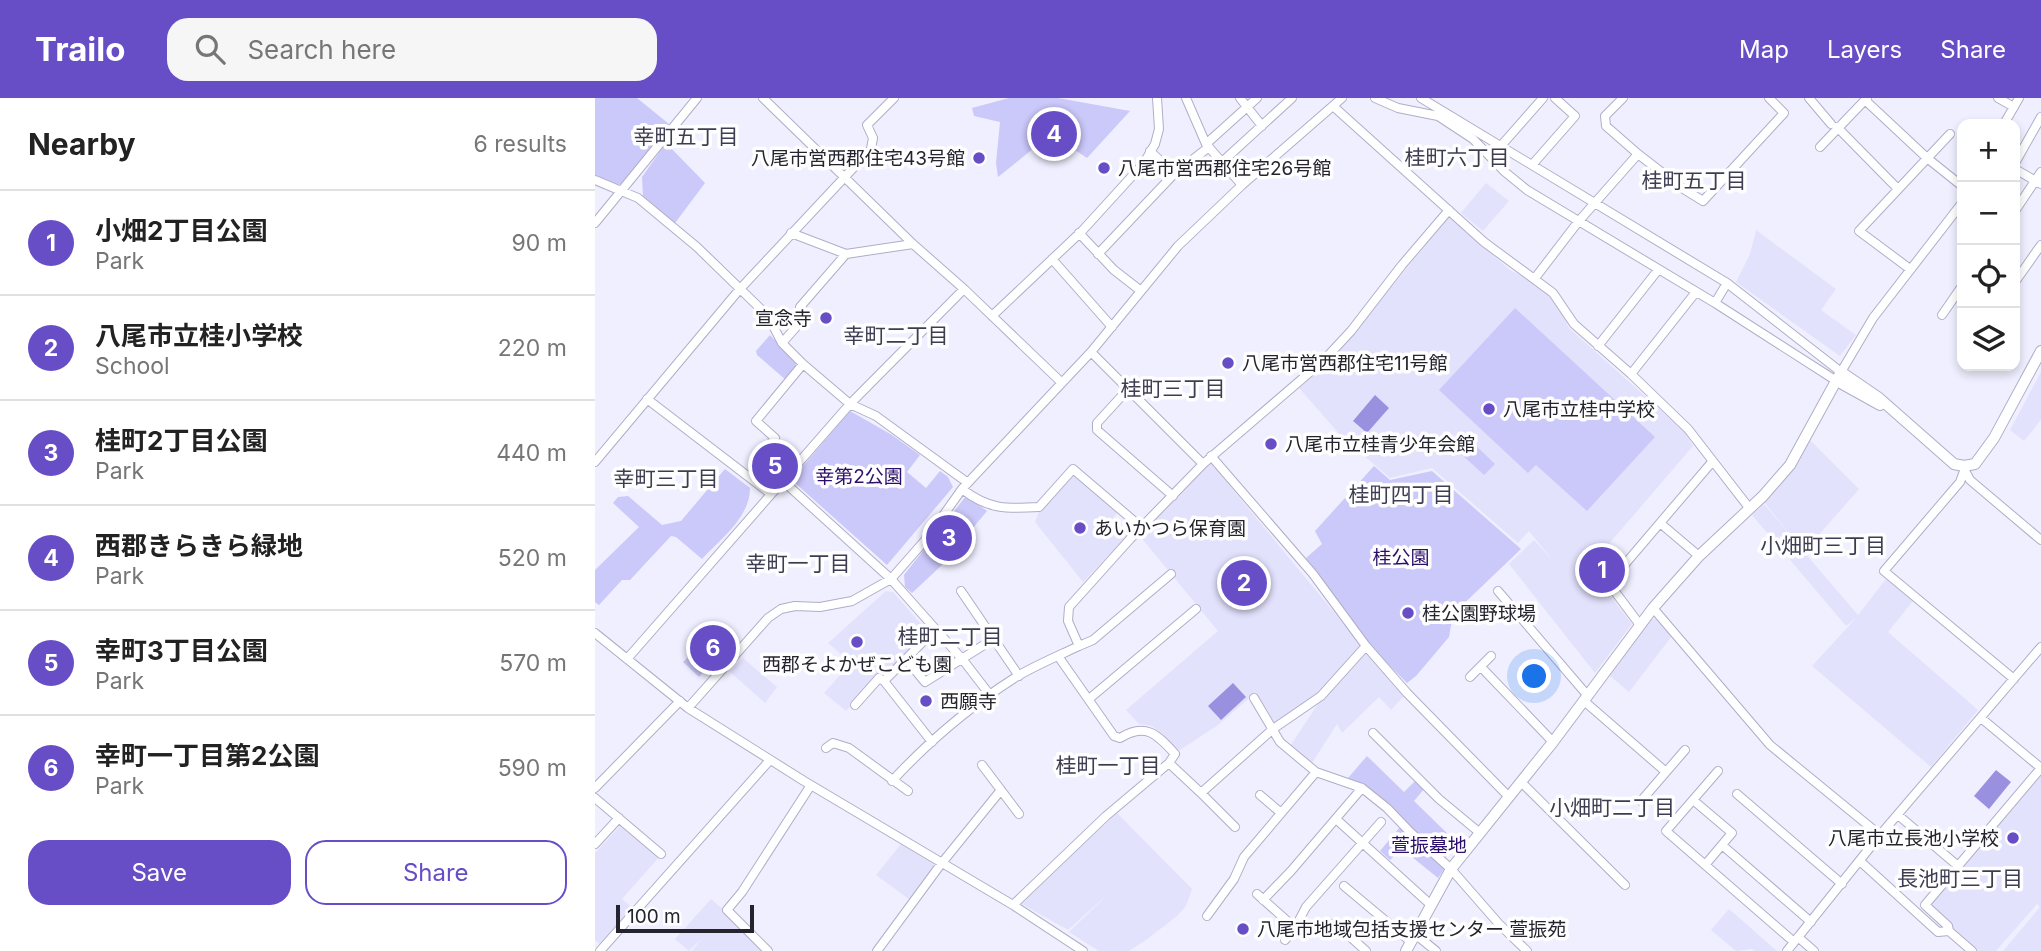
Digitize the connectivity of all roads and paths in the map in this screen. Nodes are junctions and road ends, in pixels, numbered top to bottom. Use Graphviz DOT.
graph roads {
  1 [pos="697,98"];
  2 [pos="763,98"];
  3 [pos="894,98"];
  4 [pos="1157,98"];
  5 [pos="1186,98"];
  6 [pos="1240,98"];
  7 [pos="1257,98"];
  8 [pos="1292,98"];
  9 [pos="1342,98"];
  10 [pos="1375,98"];
  11 [pos="1421,98"];
  12 [pos="1543,98"];
  13 [pos="1555,98"];
  14 [pos="1623,98"];
  15 [pos="1769,98"];
  16 [pos="1809,98"];
  17 [pos="1998,98"];
  18 [pos="2019,98"];
  19 [pos="1866,99"];
  20 [pos="1247,106"];
  21 [pos="1333,106"];
  22 [pos="2014,107"];
  23 [pos="2041,117"];
  24 [pos="2007,119"];
  25 [pos="1834,125"];
  26 [pos="1262,126"];
  27 [pos="1949,134"];
  28 [pos="1207,145"];
  29 [pos="1501,145"];
  30 [pos="1820,147"];
  31 [pos="1150,151"];
  32 [pos="1638,154"];
  33 [pos="2020,154"];
  34 [pos="1492,156"];
  35 [pos="1927,158"];
  36 [pos="1222,162"];
  37 [pos="1532,164"];
  38 [pos="2020,172"];
  39 [pos="2041,172"];
  40 [pos="1174,174"];
  41 [pos="844,178"];
  42 [pos="595,180"];
  43 [pos="1957,182"];
  44 [pos="2038,183"];
  45 [pos="1243,185"];
  46 [pos="1898,189"];
  47 [pos="623,191"];
  48 [pos="1595,203"];
  49 [pos="2020,205"];
  50 [pos="1957,209"];
  51 [pos="1449,210"];
  52 [pos="1578,222"];
  53 [pos="595,223"];
  54 [pos="792,233"];
  55 [pos="1079,233"];
  56 [pos="913,244"];
  57 [pos="2041,245"];
  58 [pos="846,254"];
  59 [pos="1098,254"];
  60 [pos="1052,259"];
  61 [pos="1910,269"];
  62 [pos="1658,270"];
  63 [pos="2020,275"];
  64 [pos="1535,278"];
  65 [pos="1727,283"];
  66 [pos="964,289"];
  67 [pos="739,290"];
  68 [pos="1141,291"];
  69 [pos="1696,292"];
  70 [pos="1957,293"];
  71 [pos="1715,303"];
  72 [pos="1942,315"];
  73 [pos="992,316"];
  74 [pos="1112,327"];
  75 [pos="782,343"];
  76 [pos="1598,346"];
  77 [pos="2041,351"];
  78 [pos="1091,352"];
  79 [pos="803,364"];
  80 [pos="1631,374"];
  81 [pos="1838,376"];
  82 [pos="1061,382"];
  83 [pos="1129,388"];
  84 [pos="647,399"];
  85 [pos="850,404"];
  86 [pos="1211,456"];
  87 [pos="595,462"];
  88 [pos="1712,462"];
  89 [pos="1203,464"];
  90 [pos="795,469"];
  91 [pos="1964,469"];
  92 [pos="783,481"];
  93 [pos="965,486"];
  94 [pos="771,494"];
  95 [pos="1173,496"];
  96 [pos="1750,509"];
  97 [pos="1660,523"];
  98 [pos="1141,527"];
  99 [pos="2041,540"];
  100 [pos="1699,556"];
  101 [pos="1171,574"];
  102 [pos="891,579"];
  103 [pos="1498,590"];
  104 [pos="961,591"];
  105 [pos="1653,608"];
  106 [pos="1196,609"];
  107 [pos="1640,625"];
  108 [pos="936,629"];
  109 [pos="595,633"];
  110 [pos="995,638"];
  111 [pos="1079,646"];
  112 [pos="1366,646"];
  113 [pos="2041,647"];
  114 [pos="1058,656"];
  115 [pos="1491,656"];
  116 [pos="627,659"];
  117 [pos="906,659"];
  118 [pos="2038,659"];
  119 [pos="963,660"];
  120 [pos="1481,667"];
  121 [pos="1019,676"];
  122 [pos="1470,677"];
  123 [pos="2014,679"];
  124 [pos="884,681"];
  125 [pos="990,695"];
  126 [pos="1254,698"];
  127 [pos="1089,699"];
  128 [pos="1586,699"];
  129 [pos="680,701"];
  130 [pos="855,705"];
  131 [pos="688,708"];
  132 [pos="1981,718"];
  133 [pos="1273,729"];
  134 [pos="1373,733"];
  135 [pos="932,742"];
  136 [pos="1553,742"];
  137 [pos="827,748"];
  138 [pos="1685,750"];
  139 [pos="770,760"];
  140 [pos="1169,763"];
  141 [pos="982,765"];
  142 [pos="2041,768"];
  143 [pos="1719,771"];
  144 [pos="1316,772"];
  145 [pos="1666,772"];
  146 [pos="892,781"];
  147 [pos="1521,782"];
  148 [pos="811,785"];
  149 [pos="595,788"];
  150 [pos="1362,788"];
  151 [pos="1001,790"];
  152 [pos="908,791"];
  153 [pos="1201,793"];
  154 [pos="1737,794"];
  155 [pos="1260,795"];
  156 [pos="1509,797"];
  157 [pos="595,798"];
  158 [pos="1693,800"];
  159 [pos="1641,801"];
  160 [pos="1281,813"];
  161 [pos="1019,814"];
  162 [pos="1898,815"];
  163 [pos="619,818"];
  164 [pos="1336,820"];
  165 [pos="1381,822"];
  166 [pos="1235,827"];
  167 [pos="1480,833"];
  168 [pos="1881,835"];
  169 [pos="1362,843"];
  170 [pos="595,844"];
  171 [pos="1722,845"];
  172 [pos="661,853"];
  173 [pos="1861,862"];
  174 [pos="941,863"];
  175 [pos="1705,865"];
  176 [pos="1958,866"];
  177 [pos="1451,869"];
  178 [pos="1842,884"];
  179 [pos="1625,885"];
  180 [pos="1344,886"];
  181 [pos="1013,905"];
  182 [pos="1431,905"];
  183 [pos="1207,916"];
  184 [pos="1811,922"];
  185 [pos="1335,923"];
  186 [pos="1295,928"];
  187 [pos="1949,931"];
  188 [pos="1285,940"];
  189 [pos="1796,940"];
  190 [pos="1411,942"];
  191 [pos="600,951"];
  192 [pos="768,951"];
  193 [pos="877,951"];
  194 [pos="1083,951"];
  195 [pos="1366,951"];
  196 [pos="1436,951"];
  197 [pos="1527,951"];
  198 [pos="1787,951"];
  199 [pos="1814,951"];
  200 [pos="1972,951"];
  1 -- 47 [label="street"];
  2 -- 41 [label="street"];
  3 -- 41 [label="street"];
  4 -- 31 [label="street"];
  5 -- 28 [label="street"];
  6 -- 20 [label="street"];
  7 -- 20 [label="street"];
  8 -- 26 [label="street"];
  9 -- 21 [label="street"];
  10 -- 34 [label="street"];
  11 -- 29 [label="street"];
  12 -- 29 [label="street"];
  13 -- 37 [label="street"];
  14 -- 32 [label="street"];
  15 -- 32 [label="street"];
  16 -- 25 [label="street"];
  17 -- 22 [label="street"];
  18 -- 22 [label="street"];
  19 -- 25 [label="street"];
  19 -- 35 [label="street"];
  20 -- 26 [label="street"];
  20 -- 28 [label="street"];
  21 -- 45 [label="street"];
  21 -- 51 [label="street"];
  22 -- 24 [label="street"];
  23 -- 33 [label="street"];
  25 -- 30 [label="street"];
  25 -- 46 [label="street"];
  26 -- 36 [label="street"];
  27 -- 35 [label="street"];
  28 -- 36 [label="street"];
  28 -- 40 [label="street"];
  29 -- 34 [label="street"];
  29 -- 37 [label="street"];
  31 -- 40 [label="street"];
  31 -- 55 [label="street"];
  32 -- 48 [label="street"];
  34 -- 52 [label="street"];
  35 -- 43 [label="street"];
  35 -- 46 [label="street"];
  36 -- 45 [label="street"];
  37 -- 48 [label="street"];
  38 -- 44 [label="street"];
  39 -- 44 [label="street"];
  40 -- 59 [label="street"];
  41 -- 54 [label="street"];
  41 -- 56 [label="street"];
  42 -- 47 [label="street"];
  44 -- 49 [label="street"];
  45 -- 68 [label="street"];
  46 -- 61 [label="street"];
  47 -- 53 [label="street"];
  47 -- 67 [label="street"];
  48 -- 52 [label="street"];
  48 -- 65 [label="street"];
  50 -- 61 [label="street"];
  51 -- 64 [label="street"];
  51 -- 86 [label="street"];
  52 -- 62 [label="street"];
  52 -- 64 [label="street"];
  54 -- 58 [label="street"];
  54 -- 67 [label="street"];
  55 -- 59 [label="street"];
  55 -- 60 [label="street"];
  56 -- 58 [label="street"];
  56 -- 66 [label="street"];
  57 -- 63 [label="street"];
  58 -- 75 [label="street"];
  59 -- 68 [label="street"];
  60 -- 73 [label="street"];
  60 -- 74 [label="street"];
  61 -- 81 [label="street"];
  62 -- 69 [label="street"];
  62 -- 76 [label="street"];
  64 -- 76 [label="street"];
  65 -- 71 [label="street"];
  65 -- 81 [label="street"];
  66 -- 73 [label="street"];
  66 -- 85 [label="street"];
  67 -- 75 [label="street"];
  67 -- 84 [label="street"];
  68 -- 74 [label="street"];
  69 -- 71 [label="street"];
  69 -- 80 [label="street"];
  70 -- 72 [label="street"];
  71 -- 81 [label="street"];
  73 -- 82 [label="street"];
  74 -- 78 [label="street"];
  75 -- 79 [label="street"];
  76 -- 80 [label="street"];
  77 -- 91 [label="street"];
  78 -- 82 [label="street"];
  78 -- 83 [label="street"];
  79 -- 85 [label="street"];
  79 -- 90 [label="street"];
  80 -- 88 [label="street"];
  81 -- 91 [label="street"];
  81 -- 96 [label="street"];
  82 -- 93 [label="street"];
  83 -- 89 [label="street"];
  83 -- 95 [label="street"];
  84 -- 87 [label="street"];
  84 -- 94 [label="street"];
  85 -- 90 [label="street"];
  85 -- 93 [label="street"];
  86 -- 89 [label="street"];
  86 -- 112 [label="street"];
  88 -- 96 [label="street"];
  88 -- 97 [label="street"];
  89 -- 95 [label="street"];
  90 -- 92 [label="street"];
  91 -- 99 [label="street"];
  91 -- 123 [label="street"];
  92 -- 94 [label="street"];
  92 -- 102 [label="street"];
  93 -- 98 [label="street"];
  93 -- 102 [label="street"];
  94 -- 116 [label="street"];
  95 -- 98 [label="street"];
  96 -- 100 [label="street"];
  97 -- 100 [label="street"];
  97 -- 107 [label="street"];
  98 -- 111 [label="street"];
  100 -- 105 [label="street"];
  101 -- 111 [label="street"];
  102 -- 108 [label="street"];
  102 -- 131 [label="street"];
  103 -- 128 [label="street"];
  104 -- 110 [label="street"];
  105 -- 107 [label="street"];
  105 -- 168 [label="street"];
  106 -- 127 [label="street"];
  107 -- 128 [label="street"];
  108 -- 117 [label="street"];
  108 -- 119 [label="street"];
  109 -- 116 [label="street"];
  110 -- 119 [label="street"];
  110 -- 121 [label="street"];
  111 -- 114 [label="street"];
  112 -- 133 [label="street"];
  112 -- 156 [label="street"];
  113 -- 118 [label="street"];
  114 -- 121 [label="street"];
  114 -- 127 [label="street"];
  115 -- 120 [label="street"];
  116 -- 129 [label="street"];
  117 -- 119 [label="street"];
  117 -- 124 [label="street"];
  118 -- 123 [label="street"];
  119 -- 125 [label="street"];
  120 -- 122 [label="street"];
  120 -- 136 [label="street"];
  121 -- 125 [label="street"];
  123 -- 132 [label="street"];
  124 -- 130 [label="street"];
  124 -- 135 [label="street"];
  125 -- 135 [label="street"];
  126 -- 133 [label="street"];
  127 -- 140 [label="street"];
  128 -- 136 [label="street"];
  128 -- 145 [label="street"];
  129 -- 131 [label="street"];
  129 -- 149 [label="street"];
  131 -- 139 [label="street"];
  132 -- 142 [label="street"];
  132 -- 162 [label="street"];
  133 -- 144 [label="street"];
  133 -- 153 [label="street"];
  134 -- 167 [label="street"];
  135 -- 146 [label="street"];
  136 -- 147 [label="street"];
  137 -- 146 [label="street"];
  138 -- 145 [label="street"];
  139 -- 148 [label="street"];
  139 -- 191 [label="street"];
  140 -- 153 [label="street"];
  140 -- 181 [label="street"];
  141 -- 151 [label="street"];
  142 -- 176 [label="street"];
  143 -- 158 [label="street"];
  144 -- 150 [label="street"];
  144 -- 160 [label="street"];
  145 -- 159 [label="street"];
  146 -- 152 [label="street"];
  147 -- 156 [label="street"];
  147 -- 179 [label="street"];
  148 -- 174 [label="street"];
  148 -- 192 [label="street"];
  150 -- 164 [label="street"];
  150 -- 177 [label="street"];
  151 -- 161 [label="street"];
  151 -- 174 [label="street"];
  153 -- 166 [label="street"];
  154 -- 178 [label="street"];
  155 -- 160 [label="street"];
  156 -- 167 [label="street"];
  157 -- 163 [label="street"];
  158 -- 171 [label="street"];
  158 -- 175 [label="street"];
  160 -- 183 [label="street"];
  162 -- 168 [label="street"];
  162 -- 176 [label="street"];
  163 -- 170 [label="street"];
  163 -- 172 [label="street"];
  164 -- 169 [label="street"];
  164 -- 186 [label="street"];
  165 -- 169 [label="street"];
  167 -- 177 [label="street"];
  168 -- 173 [label="street"];
  169 -- 182 [label="street"];
  169 -- 186 [label="street"];
  171 -- 175 [label="street"];
  171 -- 184 [label="street"];
  173 -- 178 [label="street"];
  173 -- 187 [label="street"];
  174 -- 181 [label="street"];
  174 -- 193 [label="street"];
  175 -- 189 [label="street"];
  176 -- 187 [label="street"];
  177 -- 182 [label="street"];
  177 -- 197 [label="street"];
  178 -- 184 [label="street"];
  180 -- 190 [label="street"];
  181 -- 194 [label="street"];
  182 -- 190 [label="street"];
  184 -- 189 [label="street"];
  185 -- 195 [label="street"];
  186 -- 188 [label="street"];
  187 -- 200 [label="street"];
  189 -- 198 [label="street"];
  189 -- 199 [label="street"];
  190 -- 196 [label="street"];
}
